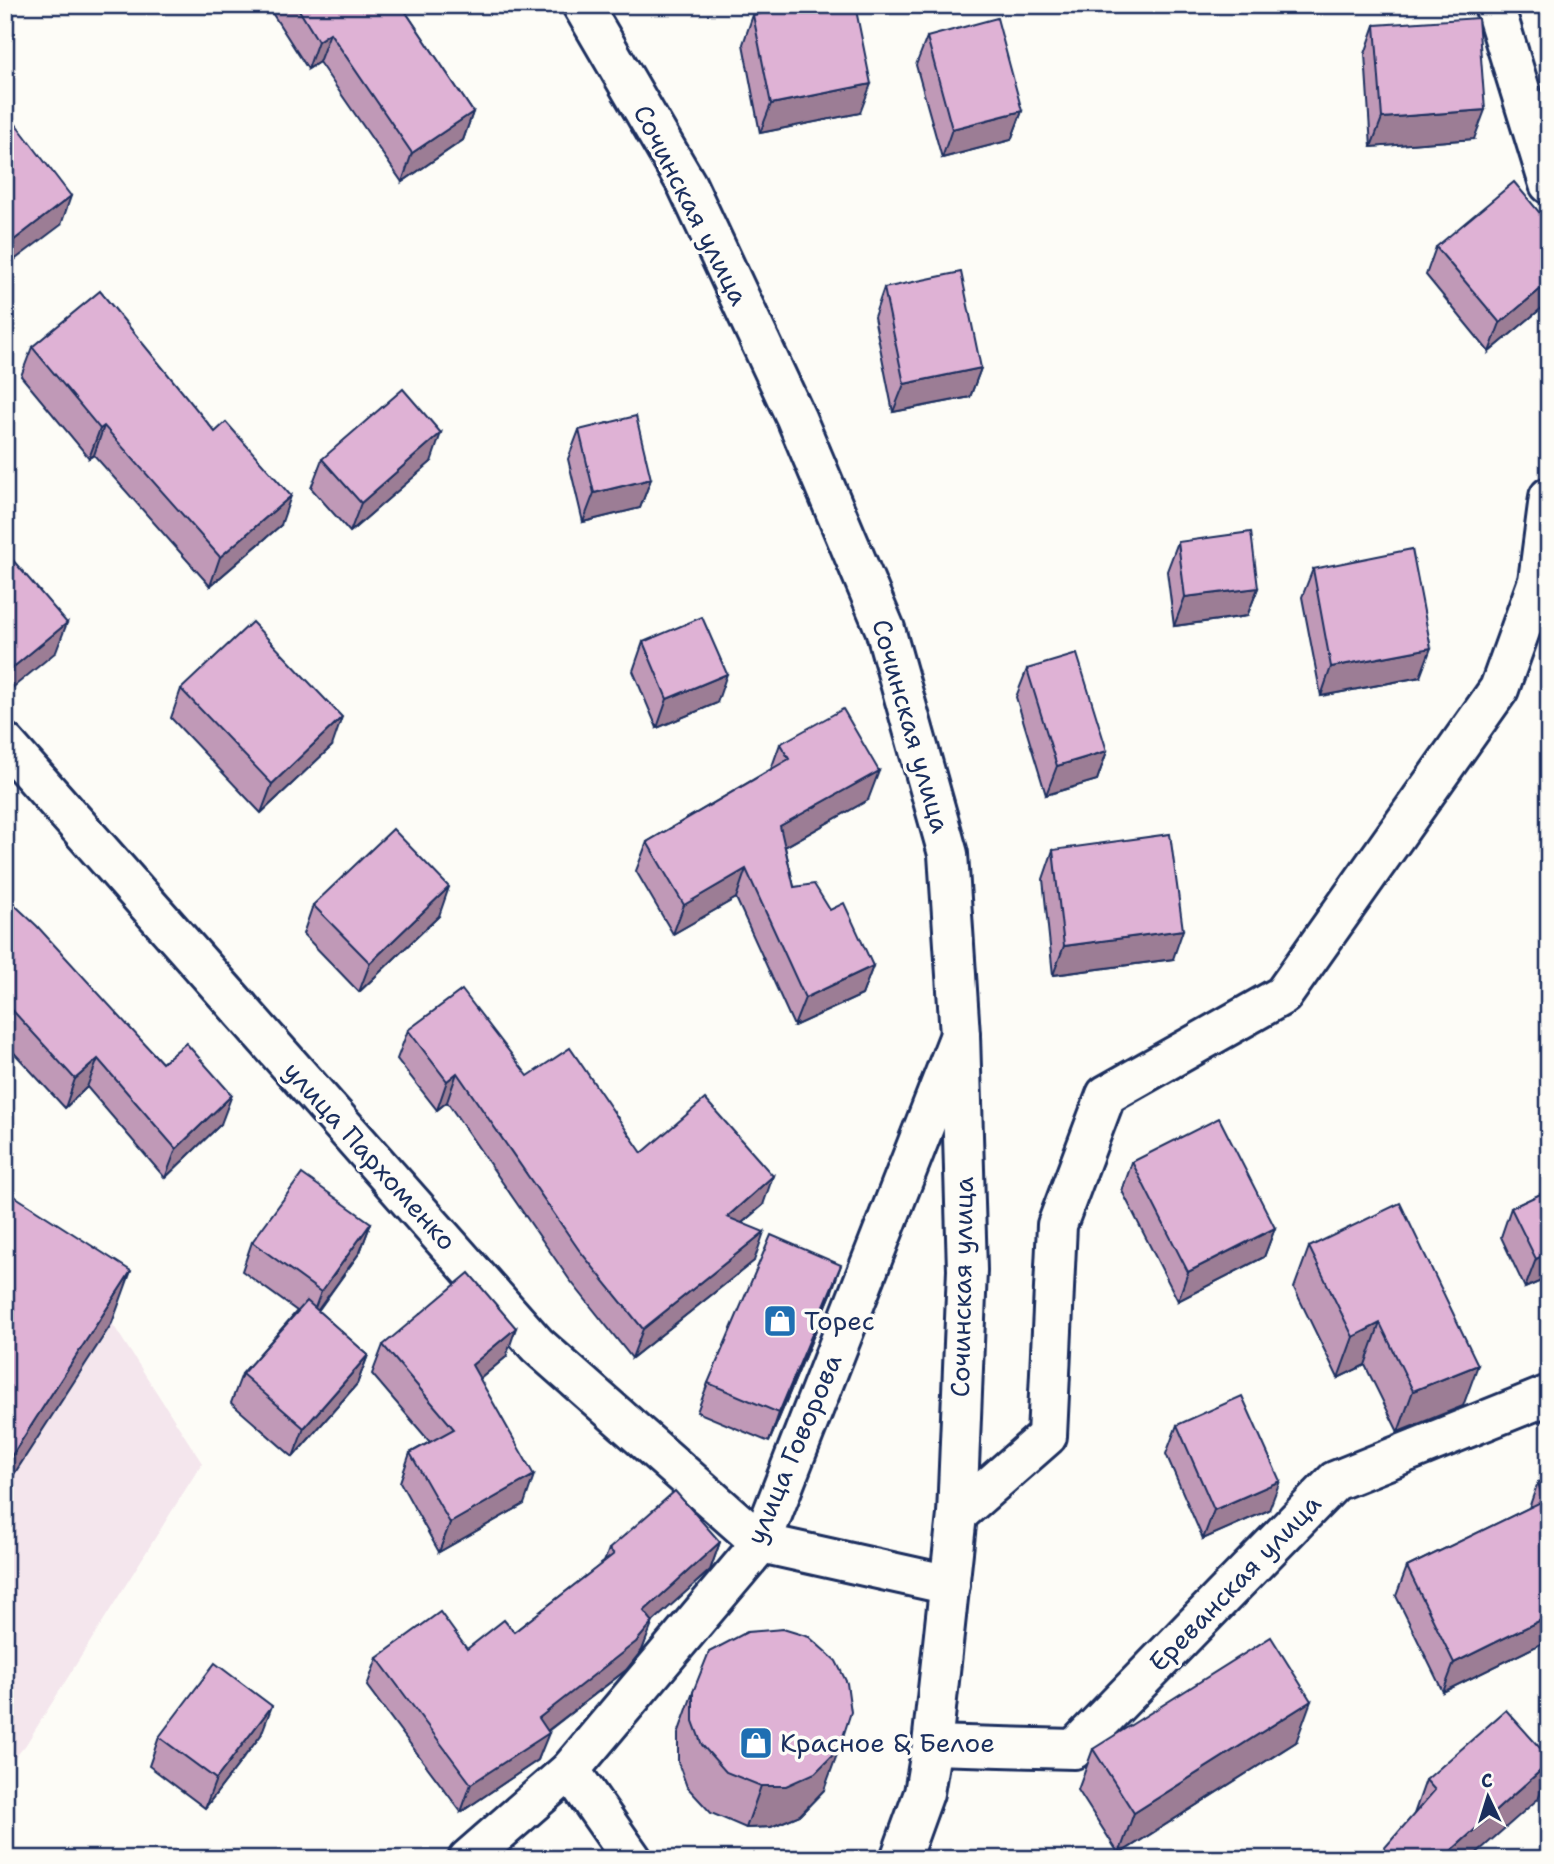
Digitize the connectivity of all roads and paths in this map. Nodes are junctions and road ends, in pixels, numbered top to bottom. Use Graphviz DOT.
graph roads {
  1 [pos="582,5"];
  2 [pos="1494,5"];
  3 [pos="1549,184"];
  4 [pos="1549,497"];
  5 [pos="5,743"];
  6 [pos="960,1035"];
  7 [pos="1549,1395"];
  8 [pos="957,1515"];
  9 [pos="761,1543"];
  10 [pos="950,1585"];
  11 [pos="932,1745"];
  12 [pos="570,1770"];
  13 [pos="468,1859"];
  14 [pos="632,1859"];
  15 [pos="900,1859"];
  1 -- 6 [label="main road, Сочинская улица"];
  2 -- 3 [label="main road"];
  4 -- 8 [label="main road"];
  5 -- 9 [label="main road, улица Пархоменко"];
  6 -- 8 [label="main road, Сочинская улица"];
  6 -- 9 [label="main road, улица Говорова"];
  7 -- 11 [label="main road, Ереванская улица"];
  8 -- 10 [label="main road, Сочинская улица"];
  9 -- 10 [label="main road"];
  9 -- 12 [label="main road, улица Говорова"];
  10 -- 11 [label="main road, Сочинская улица"];
  11 -- 15 [label="main road, Сочинская улица"];
  12 -- 13 [label="main road, улица Говорова"];
  12 -- 14 [label="main road"];
}
